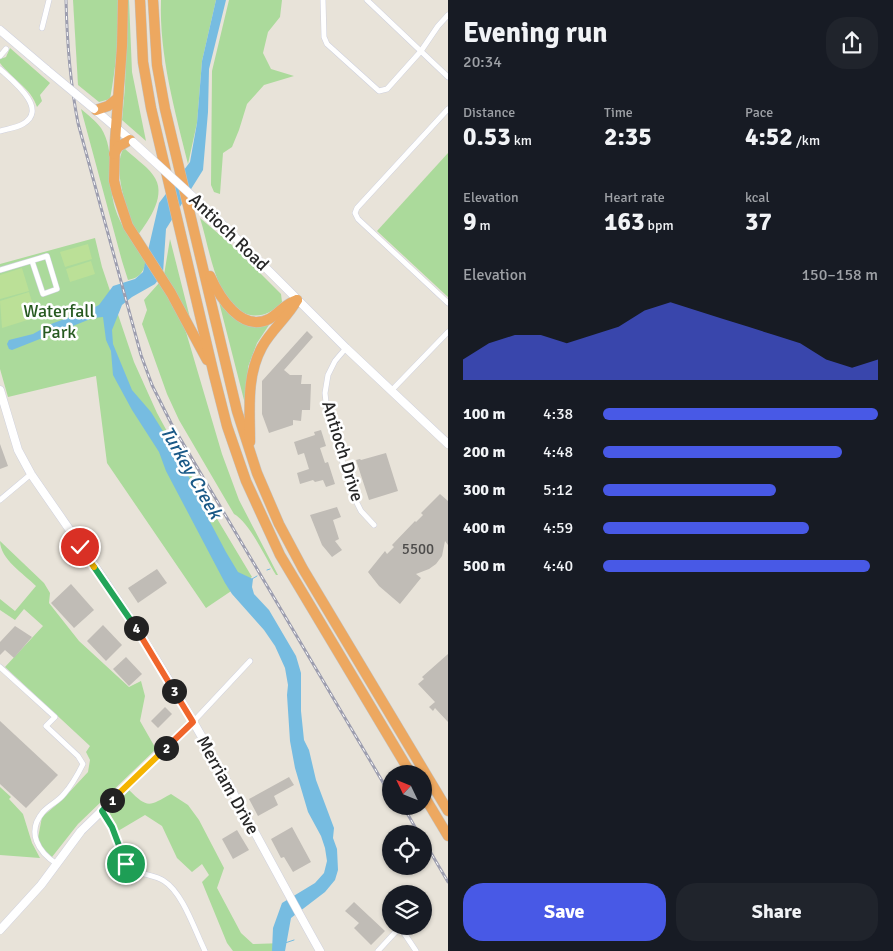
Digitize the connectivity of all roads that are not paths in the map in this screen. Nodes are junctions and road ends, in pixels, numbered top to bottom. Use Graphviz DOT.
graph roads {
  1 [pos="49,0"];
  2 [pos="123,0"];
  3 [pos="140,0"];
  4 [pos="153,0"];
  5 [pos="322,0"];
  6 [pos="367,0"];
  7 [pos="448,15"];
  8 [pos="42,28"];
  9 [pos="0,30"];
  10 [pos="6,49"];
  11 [pos="421,52"];
  12 [pos="0,56"];
  13 [pos="0,69"];
  14 [pos="448,77"];
  15 [pos="118,98"];
  16 [pos="448,109"];
  17 [pos="95,110"];
  18 [pos="116,127"];
  19 [pos="0,131"];
  20 [pos="131,141"];
  21 [pos="114,154"];
  22 [pos="201,257"];
  23 [pos="32,261"];
  24 [pos="0,270"];
  25 [pos="297,300"];
  26 [pos="448,303"];
  27 [pos="448,332"];
  28 [pos="346,348"];
  29 [pos="214,375"];
  30 [pos="0,390"];
  31 [pos="391,391"];
  32 [pos="448,444"];
  33 [pos="250,455"];
  34 [pos="30,474"];
  35 [pos="0,500"];
  36 [pos="374,526"];
  37 [pos="250,661"];
  38 [pos="0,668"];
  39 [pos="193,722"];
  40 [pos="405,765"];
  41 [pos="432,809"];
  42 [pos="102,811"];
  43 [pos="448,811"];
  44 [pos="448,836"];
  45 [pos="57,864"];
  46 [pos="0,930"];
  47 [pos="393,935"];
  48 [pos="405,935"];
  49 [pos="205,951"];
  50 [pos="320,951"];
  51 [pos="378,951"];
  52 [pos="416,951"];
  1 -- 8 [label="street"];
  2 -- 15 [label="highway"];
  3 -- 29 [label="highway, bridge"];
  4 -- 22 [label="highway, bridge"];
  5 -- 11 [label="street"];
  6 -- 11 [label="street"];
  7 -- 11 [label="street"];
  9 -- 17 [label="main road, Antioch Road, bridge"];
  10 -- 12 [label="street"];
  11 -- 14 [label="street"];
  13 -- 19 [label="street"];
  15 -- 17 [label="highway"];
  15 -- 18 [label="highway"];
  16 -- 26 [label="street"];
  17 -- 18 [label="main road, Antioch Road"];
  18 -- 20 [label="main road, Antioch Road"];
  18 -- 21 [label="highway"];
  20 -- 21 [label="highway"];
  20 -- 25 [label="main road, Antioch Road, bridge"];
  21 -- 29 [label="highway"];
  22 -- 25 [label="highway"];
  22 -- 33 [label="highway"];
  23 -- 23 [label="street"];
  23 -- 24 [label="street"];
  25 -- 28 [label="main road, Antioch Road"];
  25 -- 33 [label="highway"];
  27 -- 31 [label="street"];
  28 -- 31 [label="main road, Antioch Road"];
  28 -- 36 [label="street, Antioch Drive"];
  29 -- 40 [label="highway"];
  30 -- 34 [label="main road, Merriam Drive"];
  31 -- 32 [label="main road, Antioch Road"];
  33 -- 43 [label="highway"];
  34 -- 35 [label="street"];
  34 -- 39 [label="main road, Merriam Drive"];
  37 -- 39 [label="street"];
  38 -- 45 [label="street"];
  39 -- 42 [label="main road"];
  39 -- 50 [label="main road, Merriam Drive"];
  41 -- 44 [label="highway"];
  42 -- 45 [label="main road"];
  42 -- 49 [label="street"];
  45 -- 46 [label="main road"];
  47 -- 51 [label="street"];
  48 -- 52 [label="street"];
}
